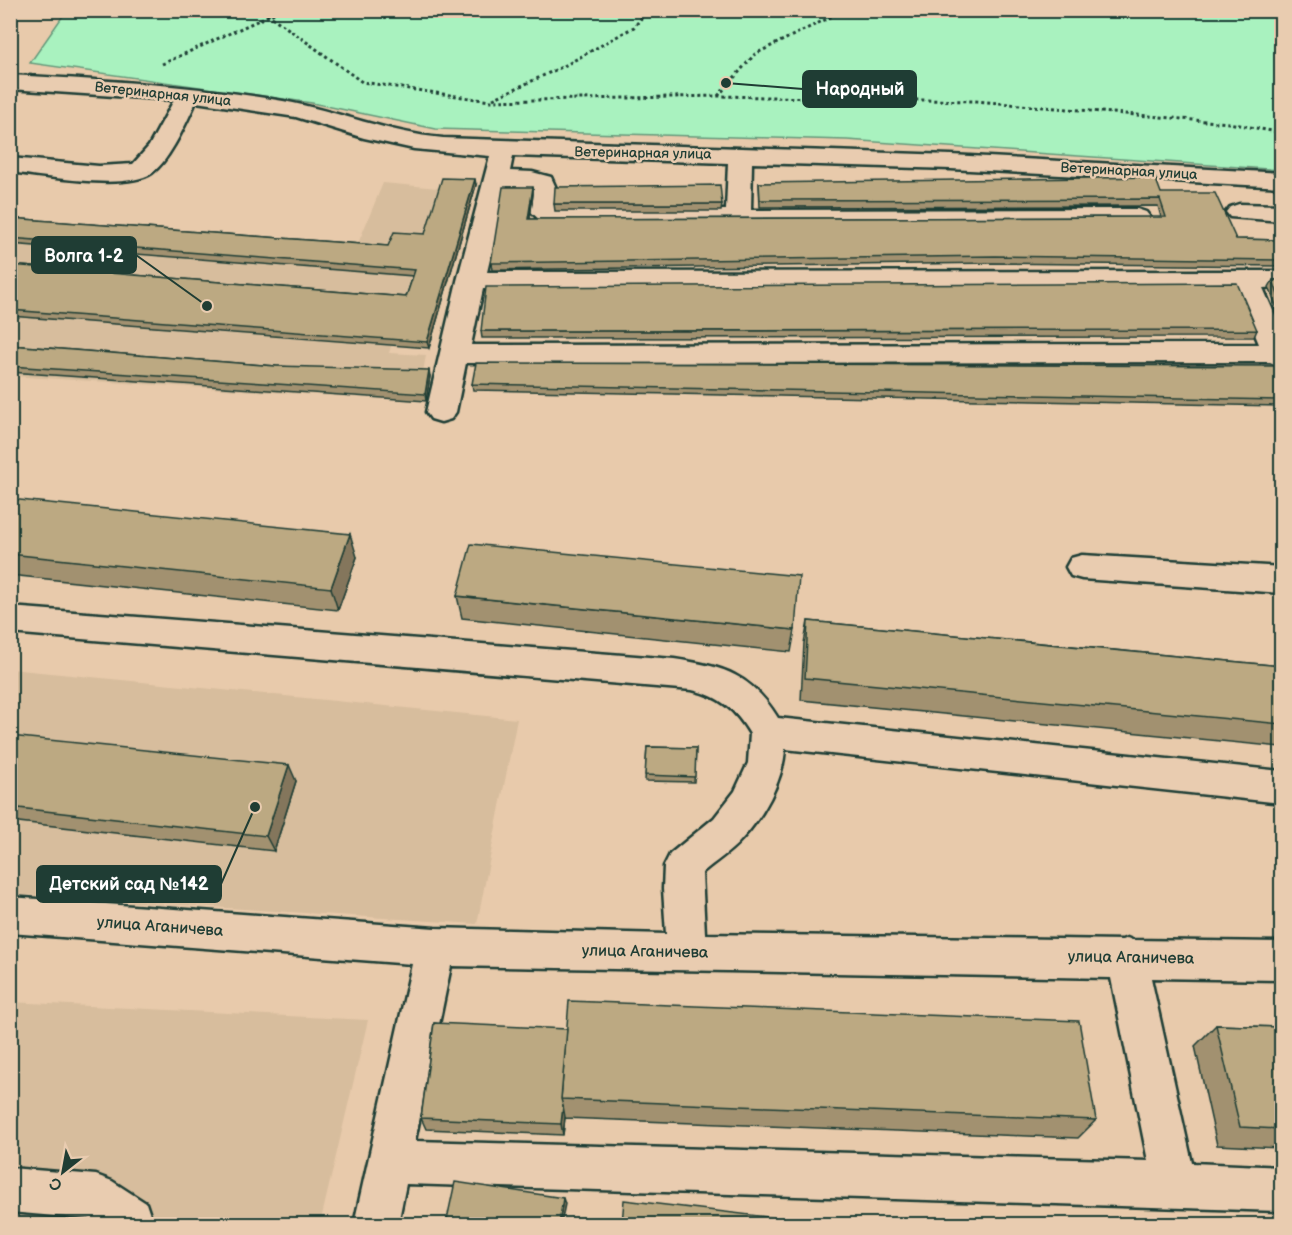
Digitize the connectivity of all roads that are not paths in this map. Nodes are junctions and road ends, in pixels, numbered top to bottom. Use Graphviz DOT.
graph roads {
  1 [pos="10,82"];
  2 [pos="188,95"];
  3 [pos="503,149"];
  4 [pos="740,156"];
  5 [pos="10,165"];
  6 [pos="495,178"];
  7 [pos="1281,180"];
  8 [pos="1239,212"];
  9 [pos="1281,213"];
  10 [pos="738,216"];
  11 [pos="1137,217"];
  12 [pos="1246,279"];
  13 [pos="1281,279"];
  14 [pos="470,280"];
  15 [pos="453,354"];
  16 [pos="1279,356"];
  17 [pos="441,412"];
  18 [pos="1082,567"];
  19 [pos="1281,580"];
  20 [pos="10,620"];
  21 [pos="768,732"];
  22 [pos="1281,787"];
  23 [pos="10,915"];
  24 [pos="435,947"];
  25 [pos="687,953"];
  26 [pos="1127,957"];
  27 [pos="1281,961"];
  28 [pos="389,1162"];
  29 [pos="1174,1184"];
  30 [pos="1281,1189"];
  31 [pos="10,1190"];
  32 [pos="131,1224"];
  33 [pos="376,1224"];
  1 -- 2 [label="street, Ветеринарная улица"];
  2 -- 3 [label="street, Ветеринарная улица"];
  2 -- 5 [label="street"];
  3 -- 4 [label="street, Ветеринарная улица"];
  3 -- 6 [label="street"];
  4 -- 7 [label="street, Ветеринарная улица"];
  4 -- 10 [label="street"];
  6 -- 10 [label="street"];
  6 -- 14 [label="street"];
  8 -- 9 [label="street"];
  10 -- 11 [label="street"];
  12 -- 13 [label="street"];
  12 -- 14 [label="street"];
  12 -- 16 [label="street"];
  14 -- 15 [label="street"];
  15 -- 16 [label="street"];
  15 -- 17 [label="street"];
  18 -- 19 [label="street"];
  20 -- 21 [label="street"];
  21 -- 22 [label="street"];
  21 -- 25 [label="street"];
  23 -- 24 [label="street, улица Аганичева"];
  24 -- 25 [label="street, улица Аганичева"];
  24 -- 28 [label="street"];
  25 -- 26 [label="street, улица Аганичева"];
  26 -- 27 [label="street, улица Аганичева"];
  26 -- 29 [label="street"];
  28 -- 29 [label="street"];
  28 -- 33 [label="street"];
  29 -- 30 [label="street"];
  31 -- 32 [label="street"];
}
